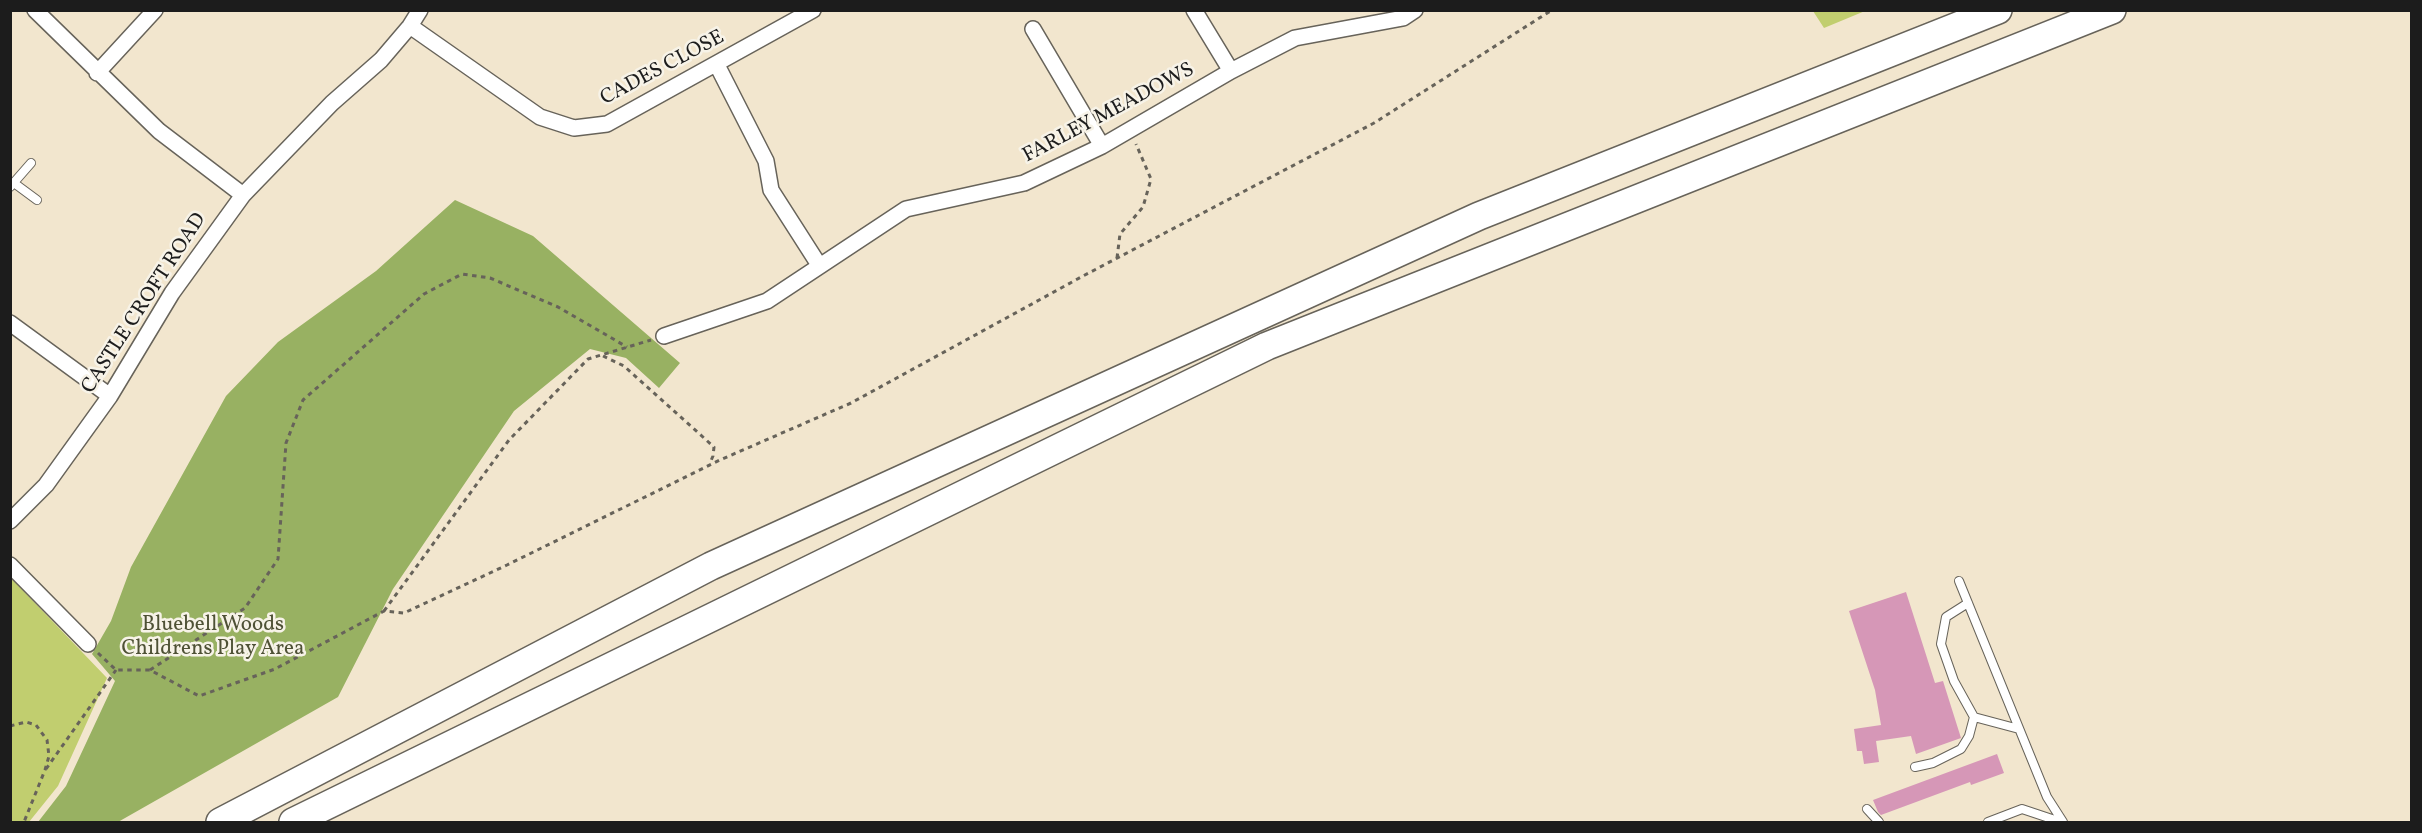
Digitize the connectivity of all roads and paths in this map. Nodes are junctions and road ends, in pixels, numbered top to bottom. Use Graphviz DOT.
graph roads {
  1 [pos="34,10"];
  2 [pos="155,10"];
  3 [pos="420,10"];
  4 [pos="813,10"];
  5 [pos="1194,10"];
  6 [pos="1415,10"];
  7 [pos="1552,10"];
  8 [pos="1998,10"];
  9 [pos="2112,10"];
  10 [pos="1366,17"];
  11 [pos="410,26"];
  12 [pos="1033,29"];
  13 [pos="717,65"];
  14 [pos="1231,71"];
  15 [pos="97,73"];
  16 [pos="1130,129"];
  17 [pos="1102,146"];
  18 [pos="31,163"];
  19 [pos="12,185"];
  20 [pos="243,195"];
  21 [pos="37,200"];
  22 [pos="1117,258"];
  23 [pos="819,265"];
  24 [pos="10,323"];
  25 [pos="664,336"];
  26 [pos="627,347"];
  27 [pos="601,356"];
  28 [pos="110,396"];
  29 [pos="709,465"];
  30 [pos="10,521"];
  31 [pos="10,565"];
  32 [pos="1959,581"];
  33 [pos="1968,603"];
  34 [pos="384,611"];
  35 [pos="88,644"];
  36 [pos="116,670"];
  37 [pos="150,670"];
  38 [pos="1974,717"];
  39 [pos="10,726"];
  40 [pos="2019,729"];
  41 [pos="1915,767"];
  42 [pos="45,770"];
  43 [pos="1867,809"];
  44 [pos="24,822"];
  45 [pos="220,822"];
  46 [pos="293,822"];
  47 [pos="1880,822"];
  48 [pos="1988,822"];
  49 [pos="2062,822"];
  1 -- 15 [label="street"];
  2 -- 15 [label="street"];
  3 -- 11 [label="street, CASTLE CROFT ROAD"];
  4 -- 13 [label="street, CADES CLOSE"];
  5 -- 14 [label="street"];
  6 -- 10 [label="street, FARLEY MEADOWS"];
  7 -- 22 [label="path"];
  8 -- 45 [label="highway"];
  9 -- 46 [label="highway"];
  10 -- 14 [label="street, FARLEY MEADOWS"];
  11 -- 13 [label="street, CADES CLOSE"];
  11 -- 20 [label="street, CASTLE CROFT ROAD"];
  12 -- 17 [label="street"];
  13 -- 23 [label="street"];
  14 -- 16 [label="street, FARLEY MEADOWS"];
  15 -- 20 [label="street"];
  16 -- 17 [label="street, FARLEY MEADOWS"];
  16 -- 22 [label="path"];
  17 -- 23 [label="street, FARLEY MEADOWS"];
  18 -- 19 [label="lane"];
  19 -- 21 [label="lane"];
  20 -- 28 [label="street, CASTLE CROFT ROAD"];
  22 -- 29 [label="path"];
  23 -- 25 [label="street, FARLEY MEADOWS"];
  24 -- 28 [label="street"];
  25 -- 26 [label="path"];
  26 -- 27 [label="path"];
  26 -- 37 [label="path"];
  27 -- 29 [label="path"];
  27 -- 34 [label="path"];
  28 -- 30 [label="street, CASTLE CROFT ROAD"];
  29 -- 34 [label="path"];
  31 -- 35 [label="street"];
  32 -- 33 [label="lane"];
  33 -- 38 [label="lane"];
  33 -- 40 [label="lane"];
  34 -- 37 [label="path"];
  35 -- 36 [label="path"];
  36 -- 37 [label="path"];
  36 -- 42 [label="path"];
  38 -- 40 [label="lane"];
  38 -- 41 [label="lane"];
  39 -- 42 [label="path"];
  40 -- 49 [label="lane"];
  42 -- 44 [label="path"];
  43 -- 47 [label="lane"];
  48 -- 49 [label="lane"];
}
